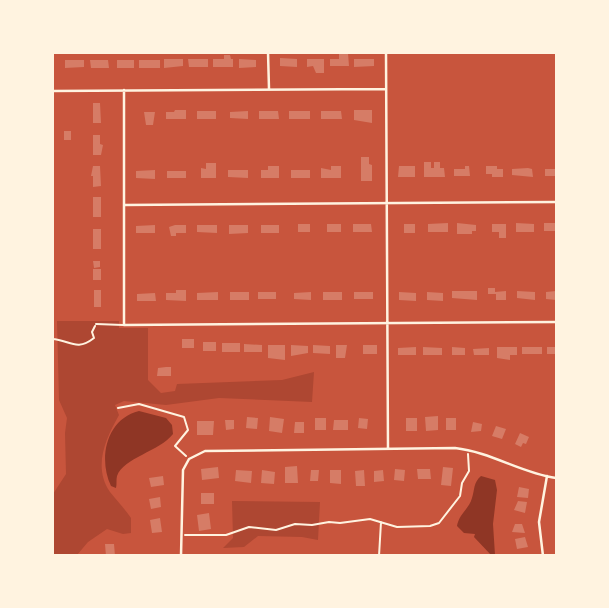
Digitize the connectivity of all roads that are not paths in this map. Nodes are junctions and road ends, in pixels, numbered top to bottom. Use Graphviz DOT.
graph roads {
  1 [pos="268,52"];
  2 [pos="386,52"];
  3 [pos="269,89"];
  4 [pos="386,89"];
  5 [pos="124,90"];
  6 [pos="52,91"];
  7 [pos="556,202"];
  8 [pos="386,203"];
  9 [pos="124,205"];
  10 [pos="386,323"];
  11 [pos="556,323"];
  12 [pos="96,324"];
  13 [pos="124,324"];
  14 [pos="388,449"];
  15 [pos="547,477"];
  16 [pos="556,478"];
  17 [pos="181,555"];
  18 [pos="543,555"];
  1 -- 3 [label="street"];
  2 -- 4 [label="street"];
  3 -- 4 [label="street"];
  3 -- 5 [label="street"];
  4 -- 8 [label="street"];
  5 -- 6 [label="street"];
  5 -- 9 [label="street"];
  7 -- 8 [label="street"];
  8 -- 9 [label="street"];
  8 -- 10 [label="street"];
  9 -- 13 [label="street"];
  10 -- 11 [label="street"];
  10 -- 13 [label="street"];
  10 -- 14 [label="street"];
  12 -- 13 [label="lane"];
  14 -- 15 [label="street"];
  14 -- 17 [label="street"];
  15 -- 16 [label="street"];
  15 -- 18 [label="street"];
}
